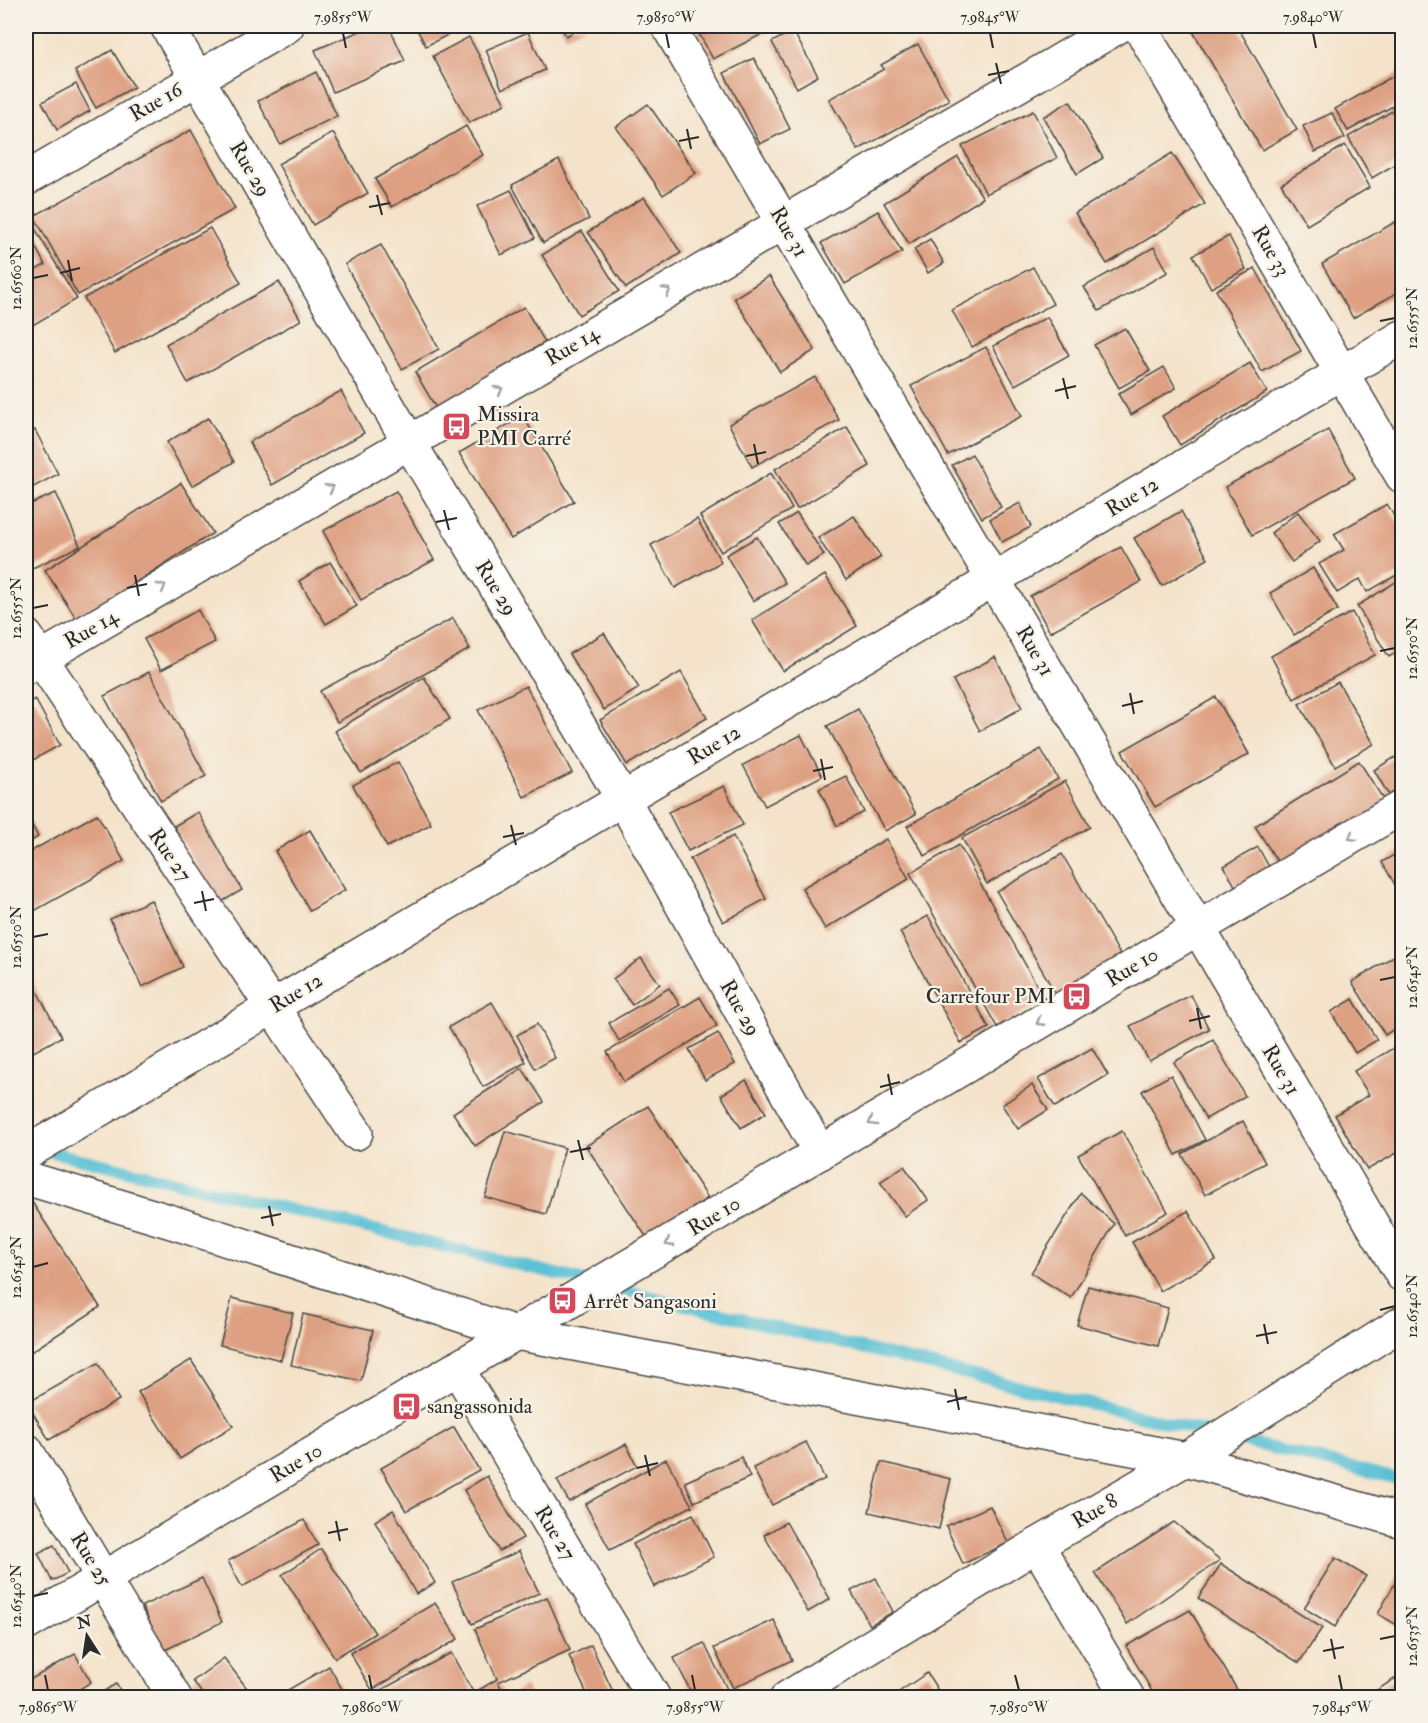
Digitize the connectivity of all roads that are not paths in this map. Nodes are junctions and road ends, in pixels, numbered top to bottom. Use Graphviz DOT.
graph roads {
  1 [pos="167,26"];
  2 [pos="287,26"];
  3 [pos="668,26"];
  4 [pos="1119,26"];
  5 [pos="1139,26"];
  6 [pos="198,78"];
  7 [pos="26,179"];
  8 [pos="784,222"];
  9 [pos="1402,337"];
  10 [pos="1342,373"];
  11 [pos="409,442"];
  12 [pos="1402,476"];
  13 [pos="993,580"];
  14 [pos="30,654"];
  15 [pos="624,799"];
  16 [pos="1402,807"];
  17 [pos="1198,928"];
  18 [pos="272,1008"];
  19 [pos="356,1133"];
  20 [pos="26,1153"];
  21 [pos="820,1153"];
  22 [pos="26,1178"];
  23 [pos="1402,1275"];
  24 [pos="1402,1323"];
  25 [pos="516,1333"];
  26 [pos="457,1368"];
  27 [pos="26,1450"];
  28 [pos="1186,1459"];
  29 [pos="1402,1521"];
  30 [pos="1037,1545"];
  31 [pos="103,1578"];
  32 [pos="26,1624"];
  33 [pos="175,1698"];
  34 [pos="654,1698"];
  35 [pos="787,1698"];
  36 [pos="1128,1698"];
  1 -- 6 [label="street, Rue 29"];
  2 -- 6 [label="street, Rue 16"];
  3 -- 8 [label="street, Rue 31"];
  4 -- 8 [label="street, Rue 14"];
  5 -- 10 [label="street, Rue 33"];
  6 -- 7 [label="street, Rue 16"];
  6 -- 11 [label="street, Rue 29"];
  11 -- 8 [label="street, Rue 14, one-way"];
  8 -- 13 [label="street, Rue 31"];
  9 -- 10 [label="street, Rue 12"];
  10 -- 12 [label="street, Rue 33"];
  10 -- 13 [label="street, Rue 12"];
  14 -- 11 [label="street, Rue 14, one-way"];
  11 -- 15 [label="street, Rue 29"];
  13 -- 15 [label="street, Rue 12"];
  13 -- 17 [label="street, Rue 31"];
  14 -- 18 [label="street, Rue 27"];
  15 -- 18 [label="street, Rue 12"];
  15 -- 21 [label="street, Rue 29"];
  16 -- 17 [label="street, Rue 10, one-way"];
  17 -- 21 [label="street, Rue 10, one-way"];
  17 -- 23 [label="street, Rue 31"];
  18 -- 19 [label="street, Rue 27"];
  18 -- 20 [label="street, Rue 12"];
  21 -- 25 [label="street, Rue 10, one-way"];
  22 -- 25 [label="street"];
  24 -- 28 [label="street, Rue 8"];
  25 -- 26 [label="street, Rue 10"];
  25 -- 28 [label="street"];
  26 -- 31 [label="street, Rue 10"];
  26 -- 34 [label="street, Rue 27"];
  27 -- 31 [label="street, Rue 25"];
  28 -- 29 [label="street"];
  28 -- 30 [label="street, Rue 8"];
  30 -- 35 [label="street, Rue 8"];
  30 -- 36 [label="street"];
  31 -- 32 [label="street, Rue 10"];
  31 -- 33 [label="street, Rue 25"];
}
